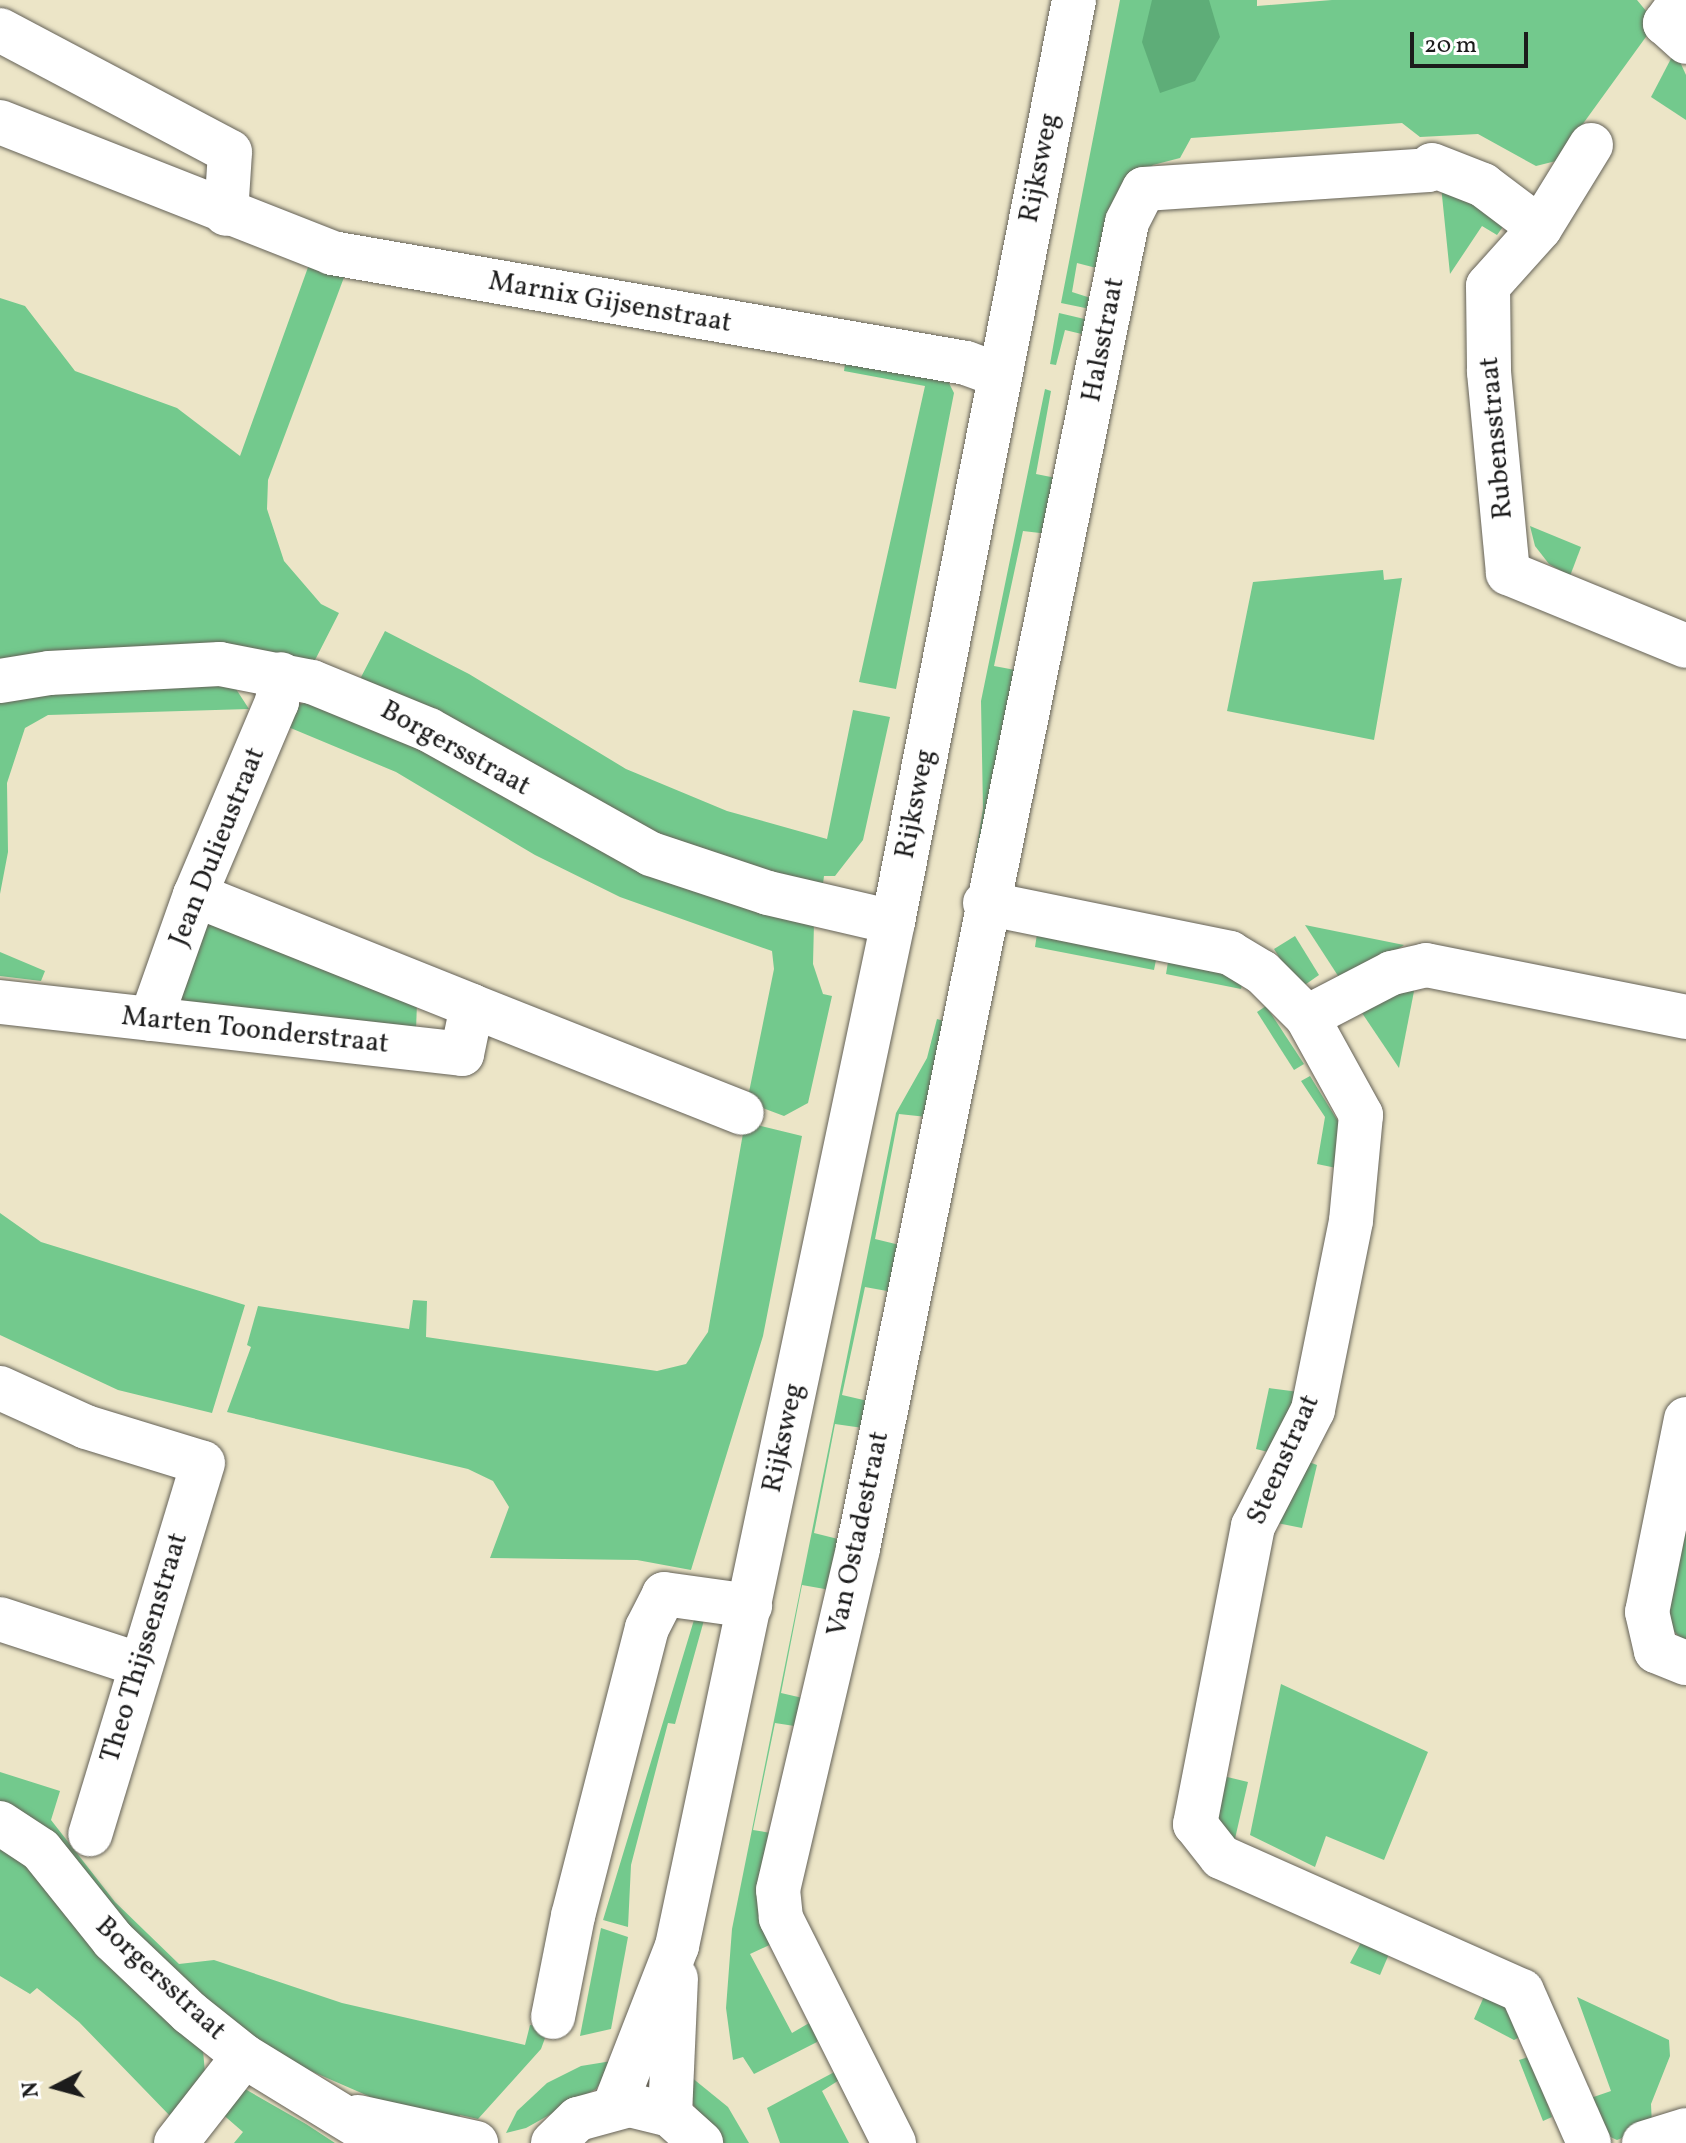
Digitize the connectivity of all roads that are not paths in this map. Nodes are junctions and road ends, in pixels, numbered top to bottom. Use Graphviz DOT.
graph roads {
  1 [pos="1074,0"];
  2 [pos="0,30"];
  3 [pos="0,122"];
  4 [pos="1591,145"];
  5 [pos="226,214"];
  6 [pos="1540,228"];
  7 [pos="999,375"];
  8 [pos="1686,646"];
  9 [pos="281,674"];
  10 [pos="0,681"];
  11 [pos="195,895"];
  12 [pos="985,903"];
  13 [pos="893,922"];
  14 [pos="0,1002"];
  15 [pos="472,1006"];
  16 [pos="1307,1017"];
  17 [pos="1686,1017"];
  18 [pos="151,1019"];
  19 [pos="742,1113"];
  20 [pos="0,1388"];
  21 [pos="1686,1419"];
  22 [pos="750,1606"];
  23 [pos="0,1617"];
  24 [pos="1686,1663"];
  25 [pos="138,1664"];
  26 [pos="0,1823"];
  27 [pos="90,1834"];
  28 [pos="677,1946"];
  29 [pos="553,2017"];
  30 [pos="244,2056"];
  31 [pos="615,2105"];
  32 [pos="340,2113"];
  33 [pos="686,2129"];
  34 [pos="1686,2130"];
  35 [pos="176,2143"];
  36 [pos="386,2143"];
  37 [pos="476,2143"];
  38 [pos="553,2143"];
  39 [pos="894,2143"];
  40 [pos="1589,2143"];
  41 [pos="1644,2143"];
  1 -- 7 [label="street, Rijksweg"];
  2 -- 5 [label="street"];
  3 -- 5 [label="street, Marnix Gijsenstraat"];
  4 -- 6 [label="street, Rubensstraat"];
  5 -- 7 [label="street, Marnix Gijsenstraat"];
  6 -- 8 [label="street, Rubensstraat"];
  6 -- 12 [label="street, Halsstraat"];
  7 -- 13 [label="street, Rijksweg"];
  9 -- 10 [label="street, Borgersstraat"];
  9 -- 11 [label="street, Jean Dulieustraat"];
  9 -- 13 [label="street, Borgersstraat"];
  11 -- 15 [label="street"];
  11 -- 18 [label="street, Jean Dulieustraat"];
  12 -- 16 [label="street, Steenstraat"];
  12 -- 39 [label="street, Van Ostadestraat"];
  13 -- 22 [label="street, Rijksweg"];
  14 -- 18 [label="street, Marten Toonderstraat"];
  15 -- 18 [label="street, Marten Toonderstraat"];
  15 -- 19 [label="street"];
  16 -- 17 [label="street"];
  16 -- 40 [label="street, Steenstraat"];
  20 -- 25 [label="street, Theo Thijssenstraat"];
  21 -- 24 [label="street"];
  22 -- 28 [label="street, Rijksweg"];
  22 -- 29 [label="street"];
  23 -- 25 [label="street"];
  25 -- 27 [label="street, Theo Thijssenstraat"];
  26 -- 30 [label="street, Borgersstraat"];
  28 -- 31 [label="street, Rijksweg"];
  28 -- 33 [label="street, Rijksweg"];
  30 -- 32 [label="street, Borgersstraat"];
  30 -- 35 [label="street"];
  31 -- 33 [label="street"];
  31 -- 38 [label="street"];
  32 -- 36 [label="street, Borgersstraat"];
  32 -- 37 [label="street, Borgersstraat"];
  34 -- 41 [label="street"];
}
